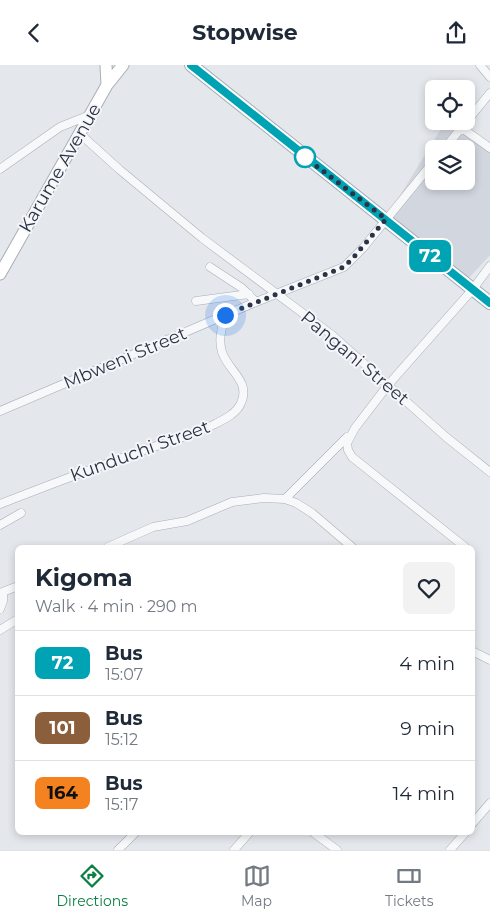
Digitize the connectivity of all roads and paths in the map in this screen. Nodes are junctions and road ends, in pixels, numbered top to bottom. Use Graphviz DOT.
graph roads {
  1 [pos="106,65"];
  2 [pos="123,65"];
  3 [pos="191,65"];
  4 [pos="480,65"];
  5 [pos="490,77"];
  6 [pos="106,85"];
  7 [pos="490,93"];
  8 [pos="475,112"];
  9 [pos="90,115"];
  10 [pos="460,130"];
  11 [pos="465,130"];
  12 [pos="80,133"];
  13 [pos="452,140"];
  14 [pos="490,148"];
  15 [pos="0,169"];
  16 [pos="425,172"];
  17 [pos="386,219"];
  18 [pos="490,266"];
  19 [pos="210,267"];
  20 [pos="0,274"];
  21 [pos="473,289"];
  22 [pos="249,294"];
  23 [pos="277,295"];
  24 [pos="196,301"];
  25 [pos="256,302"];
  26 [pos="490,303"];
  27 [pos="225,315"];
  28 [pos="388,385"];
  29 [pos="0,411"];
  30 [pos="356,428"];
  31 [pos="490,472"];
  32 [pos="285,499"];
  33 [pos="0,504"];
  34 [pos="21,513"];
  35 [pos="0,525"];
  36 [pos="112,545"];
  37 [pos="350,545"];
  38 [pos="462,545"];
  39 [pos="15,587"];
  40 [pos="1,593"];
  41 [pos="0,609"];
  42 [pos="15,621"];
  43 [pos="0,631"];
  44 [pos="475,652"];
  45 [pos="490,660"];
  46 [pos="490,803"];
  47 [pos="475,820"];
  48 [pos="133,835"];
  49 [pos="247,835"];
  50 [pos="317,835"];
  51 [pos="463,835"];
  52 [pos="118,850"];
  53 [pos="234,850"];
  54 [pos="337,850"];
  55 [pos="450,850"];
  1 -- 6 [label="street"];
  2 -- 6 [label="street, Karume Avenue"];
  3 -- 17 [label="main road"];
  4 -- 5 [label="street"];
  6 -- 9 [label="street, Karume Avenue"];
  7 -- 8 [label="street"];
  9 -- 12 [label="street, Karume Avenue"];
  9 -- 15 [label="street"];
  10 -- 13 [label="street"];
  11 -- 14 [label="street"];
  12 -- 20 [label="street, Karume Avenue"];
  12 -- 23 [label="street, Pangani Street"];
  16 -- 17 [label="street, Mbweni Street"];
  17 -- 21 [label="main road"];
  17 -- 23 [label="street, Mbweni Street"];
  18 -- 21 [label="street"];
  19 -- 22 [label="street"];
  21 -- 26 [label="main road"];
  21 -- 28 [label="street"];
  22 -- 24 [label="street"];
  22 -- 25 [label="street"];
  23 -- 25 [label="street, Mbweni Street"];
  23 -- 28 [label="street, Pangani Street"];
  25 -- 27 [label="street, Mbweni Street"];
  27 -- 29 [label="street, Mbweni Street"];
  27 -- 33 [label="street, Kunduchi Street"];
  28 -- 30 [label="street"];
  28 -- 31 [label="street, Pangani Street"];
  30 -- 32 [label="street"];
  30 -- 38 [label="street"];
  32 -- 36 [label="street"];
  32 -- 37 [label="street"];
  34 -- 35 [label="street"];
  39 -- 40 [label="street"];
  40 -- 41 [label="street"];
  42 -- 43 [label="street"];
  44 -- 45 [label="street"];
  46 -- 47 [label="street"];
  48 -- 52 [label="street"];
  49 -- 53 [label="street"];
  50 -- 54 [label="street"];
  51 -- 55 [label="street"];
}
